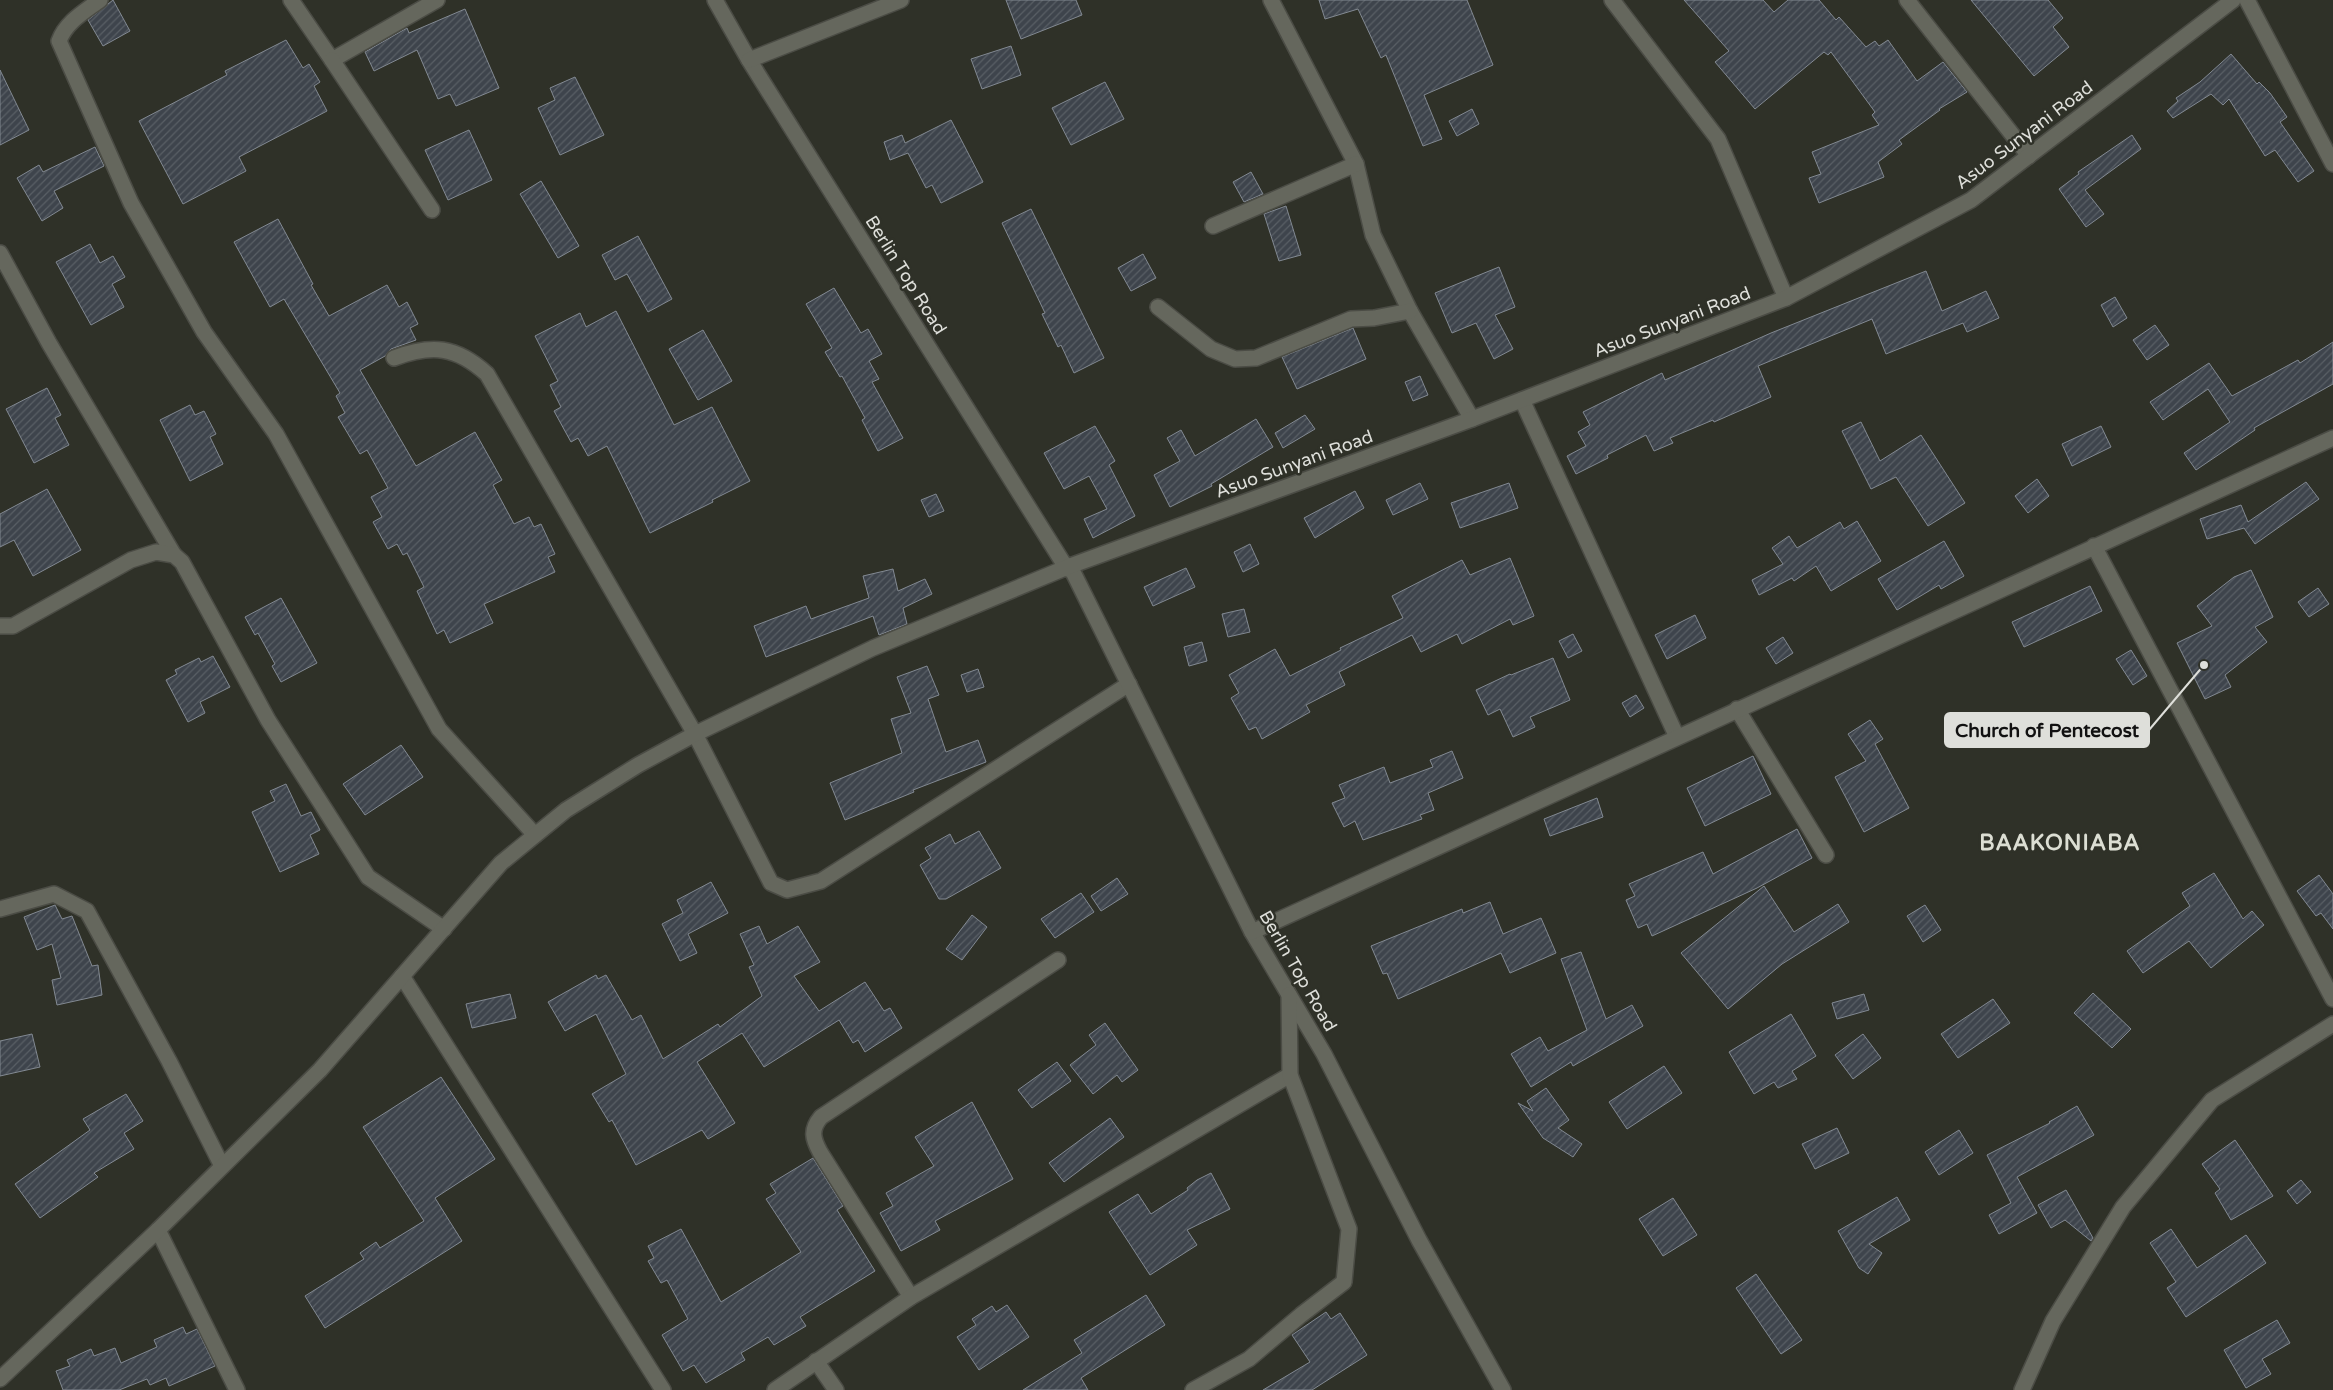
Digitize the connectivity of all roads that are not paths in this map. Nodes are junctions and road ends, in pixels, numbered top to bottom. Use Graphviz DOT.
graph roads {
  1 [pos="100,0"];
  2 [pos="291,0"];
  3 [pos="437,0"];
  4 [pos="715,0"];
  5 [pos="901,0"];
  6 [pos="1271,0"];
  7 [pos="1612,0"];
  8 [pos="1908,0"];
  9 [pos="2233,0"];
  10 [pos="2248,0"];
  11 [pos="332,60"];
  12 [pos="749,60"];
  13 [pos="2029,156"];
  14 [pos="1356,164"];
  15 [pos="2333,164"];
  16 [pos="432,210"];
  17 [pos="1213,226"];
  18 [pos="0,253"];
  19 [pos="1786,298"];
  20 [pos="1158,307"];
  21 [pos="1410,311"];
  22 [pos="394,358"];
  23 [pos="1522,400"];
  24 [pos="1472,419"];
  25 [pos="2333,438"];
  26 [pos="2094,546"];
  27 [pos="174,555"];
  28 [pos="1069,567"];
  29 [pos="0,626"];
  30 [pos="1129,684"];
  31 [pos="1737,710"];
  32 [pos="695,734"];
  33 [pos="1677,737"];
  34 [pos="535,836"];
  35 [pos="1826,855"];
  36 [pos="0,910"];
  37 [pos="444,929"];
  38 [pos="1252,932"];
  39 [pos="1058,960"];
  40 [pos="402,976"];
  41 [pos="1288,993"];
  42 [pos="2333,999"];
  43 [pos="2333,1024"];
  44 [pos="1290,1075"];
  45 [pos="222,1166"];
  46 [pos="158,1230"];
  47 [pos="911,1296"];
  48 [pos="816,1361"];
  49 [pos="0,1378"];
  50 [pos="237,1390"];
  51 [pos="663,1390"];
  52 [pos="775,1390"];
  53 [pos="836,1390"];
  54 [pos="1193,1390"];
  55 [pos="1503,1390"];
  56 [pos="2022,1390"];
  1 -- 34 [label="street"];
  2 -- 11 [label="street"];
  3 -- 11 [label="street"];
  4 -- 12 [label="street, Berlin Top Road"];
  5 -- 12 [label="street"];
  6 -- 14 [label="street"];
  7 -- 19 [label="street"];
  8 -- 13 [label="street"];
  9 -- 13 [label="street, Asuo Sunyani Road"];
  10 -- 15 [label="street"];
  11 -- 16 [label="street"];
  12 -- 28 [label="street, Berlin Top Road"];
  13 -- 19 [label="street, Asuo Sunyani Road"];
  14 -- 17 [label="street"];
  14 -- 21 [label="street"];
  18 -- 27 [label="street"];
  19 -- 23 [label="street, Asuo Sunyani Road"];
  20 -- 21 [label="street"];
  21 -- 24 [label="street"];
  22 -- 32 [label="street"];
  23 -- 24 [label="street, Asuo Sunyani Road"];
  23 -- 33 [label="street"];
  24 -- 28 [label="street, Asuo Sunyani Road"];
  25 -- 26 [label="street"];
  26 -- 31 [label="street"];
  26 -- 42 [label="street"];
  27 -- 29 [label="street"];
  27 -- 37 [label="street"];
  28 -- 30 [label="street, Berlin Top Road"];
  28 -- 32 [label="street, Asuo Sunyani Road"];
  30 -- 32 [label="street"];
  30 -- 38 [label="street, Berlin Top Road"];
  31 -- 33 [label="street"];
  31 -- 35 [label="street"];
  32 -- 34 [label="street, Asuo Sunyani Road"];
  33 -- 38 [label="street"];
  34 -- 37 [label="street, Asuo Sunyani Road"];
  36 -- 45 [label="street"];
  37 -- 40 [label="street, Asuo Sunyani Road"];
  38 -- 41 [label="street, Berlin Top Road"];
  39 -- 47 [label="street"];
  40 -- 45 [label="street, Asuo Sunyani Road"];
  40 -- 51 [label="street"];
  41 -- 44 [label="street"];
  41 -- 55 [label="street, Berlin Top Road"];
  43 -- 56 [label="street"];
  44 -- 47 [label="street"];
  44 -- 54 [label="street"];
  45 -- 46 [label="street, Asuo Sunyani Road"];
  46 -- 49 [label="street, Asuo Sunyani Road"];
  46 -- 50 [label="street"];
  47 -- 48 [label="street"];
  48 -- 52 [label="street"];
  48 -- 53 [label="street"];
}
